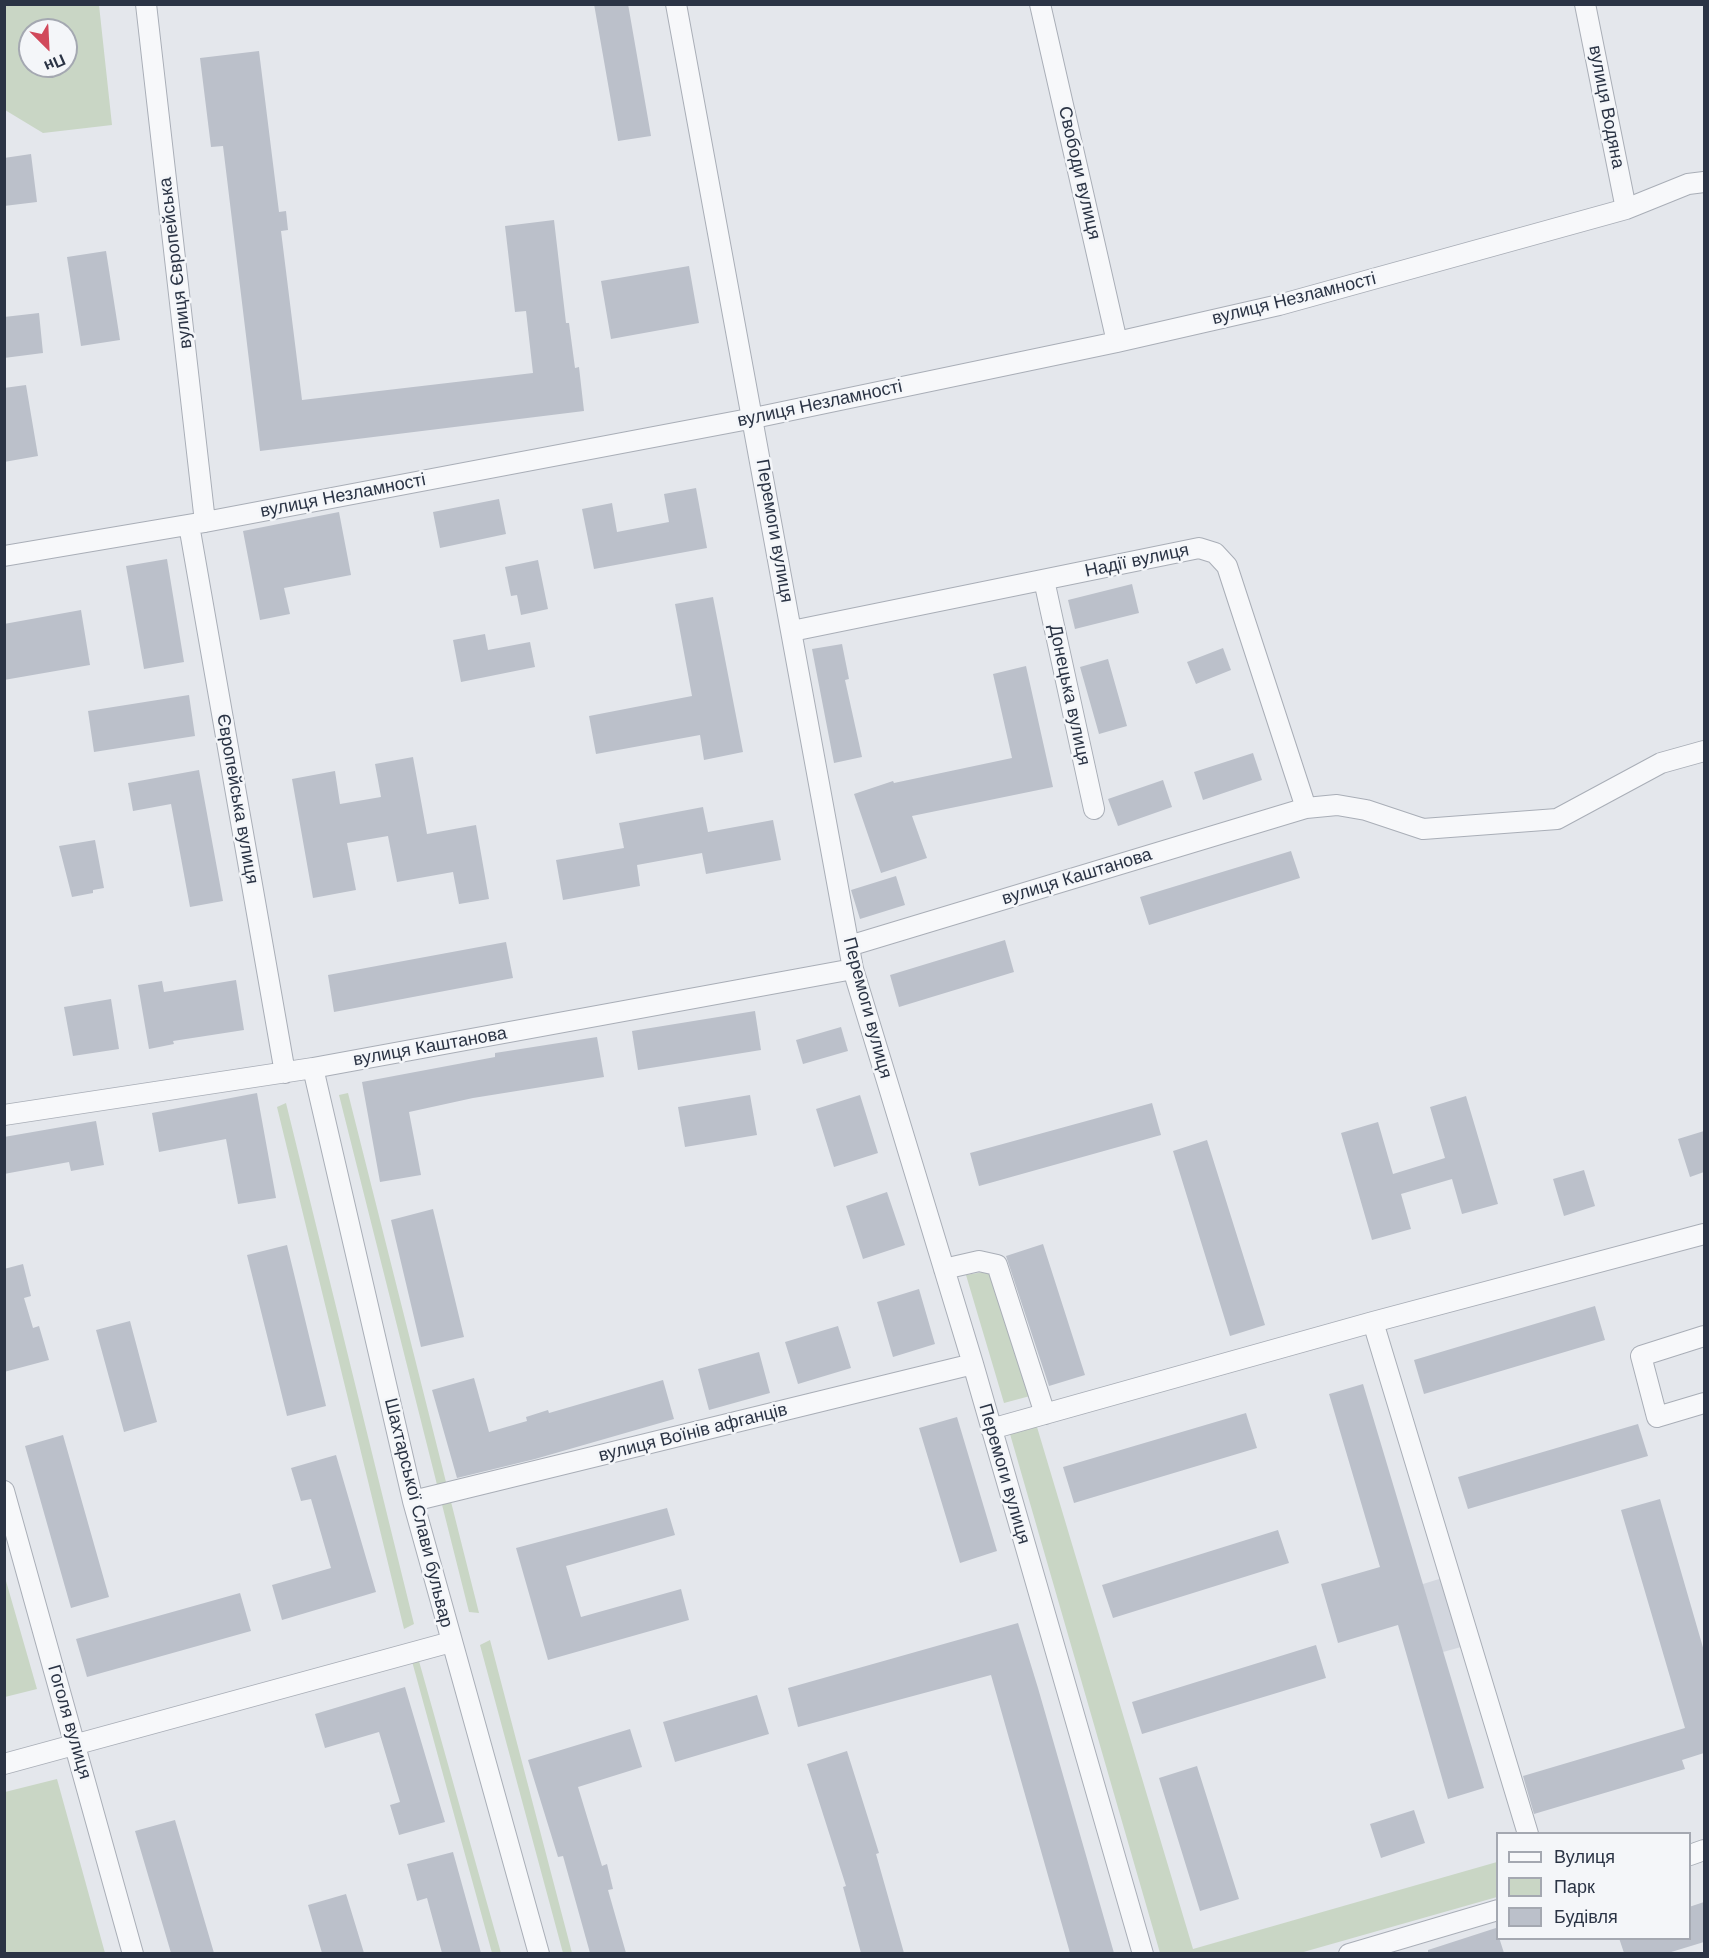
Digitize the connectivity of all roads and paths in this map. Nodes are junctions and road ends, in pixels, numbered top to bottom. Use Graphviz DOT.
graph roads {
  1 [pos="146,4"];
  2 [pos="676,4"];
  3 [pos="1040,4"];
  4 [pos="1586,4"];
  5 [pos="1704,182"];
  6 [pos="1626,209"];
  7 [pos="1117,342"];
  8 [pos="754,418"];
  9 [pos="197,523"];
  10 [pos="4,556"];
  11 [pos="1044,580"];
  12 [pos="792,631"];
  13 [pos="1704,751"];
  14 [pos="1306,808"];
  15 [pos="1094,809"];
  16 [pos="849,946"];
  17 [pos="853,969"];
  18 [pos="313,1068"];
  19 [pos="285,1073"];
  20 [pos="4,1115"];
  21 [pos="1704,1234"];
  22 [pos="944,1269"];
  23 [pos="1373,1322"];
  24 [pos="1704,1336"];
  25 [pos="973,1364"];
  26 [pos="1704,1403"];
  27 [pos="1045,1414"];
  28 [pos="991,1429"];
  29 [pos="4,1491"];
  30 [pos="413,1501"];
  31 [pos="451,1642"];
  32 [pos="75,1744"];
  33 [pos="4,1764"];
  34 [pos="1528,1832"];
  35 [pos="1496,1910"];
  36 [pos="1389,1948"];
  37 [pos="133,1953"];
  38 [pos="539,1953"];
  39 [pos="1143,1953"];
  40 [pos="1349,1953"];
  1 -- 9 [label="street, вулиця Європейська"];
  2 -- 8 [label="street, Перемоги вулиця"];
  3 -- 7 [label="street, Свободи вулиця"];
  4 -- 6 [label="street, вулиця Водяна"];
  5 -- 6 [label="street, вулиця Незламності"];
  6 -- 7 [label="street, вулиця Незламності"];
  7 -- 8 [label="street, вулиця Незламності"];
  8 -- 9 [label="street, вулиця Незламності"];
  8 -- 12 [label="street, Перемоги вулиця"];
  9 -- 10 [label="street, вулиця Незламності"];
  9 -- 19 [label="street, Європейська вулиця"];
  11 -- 12 [label="street, Надії вулиця"];
  11 -- 14 [label="street, Надії вулиця"];
  11 -- 15 [label="street, Донецька вулиця"];
  12 -- 16 [label="street, Перемоги вулиця"];
  13 -- 14 [label="street, вулиця Каштанова"];
  14 -- 16 [label="street, вулиця Каштанова"];
  16 -- 17 [label="street, Перемоги вулиця"];
  17 -- 18 [label="street, вулиця Каштанова"];
  17 -- 22 [label="street, Перемоги вулиця"];
  18 -- 19 [label="street, вулиця Каштанова"];
  18 -- 30 [label="street, Шахтарської Слави бульвар"];
  19 -- 20 [label="street, вулиця Каштанова"];
  21 -- 23 [label="street"];
  22 -- 25 [label="street, Перемоги вулиця"];
  22 -- 27 [label="street"];
  23 -- 27 [label="street"];
  23 -- 34 [label="street"];
  24 -- 26 [label="street"];
  25 -- 28 [label="street, Перемоги вулиця"];
  25 -- 30 [label="street, вулиця Воїнів афганців"];
  27 -- 28 [label="street"];
  28 -- 39 [label="street, Перемоги вулиця"];
  29 -- 32 [label="street, Гоголя вулиця"];
  30 -- 31 [label="street, Шахтарської Слави бульвар"];
  31 -- 32 [label="street"];
  31 -- 38 [label="street, Шахтарської Слави бульвар"];
  32 -- 33 [label="street"];
  32 -- 37 [label="street, Гоголя вулиця"];
  35 -- 36 [label="street"];
  36 -- 40 [label="street"];
}
